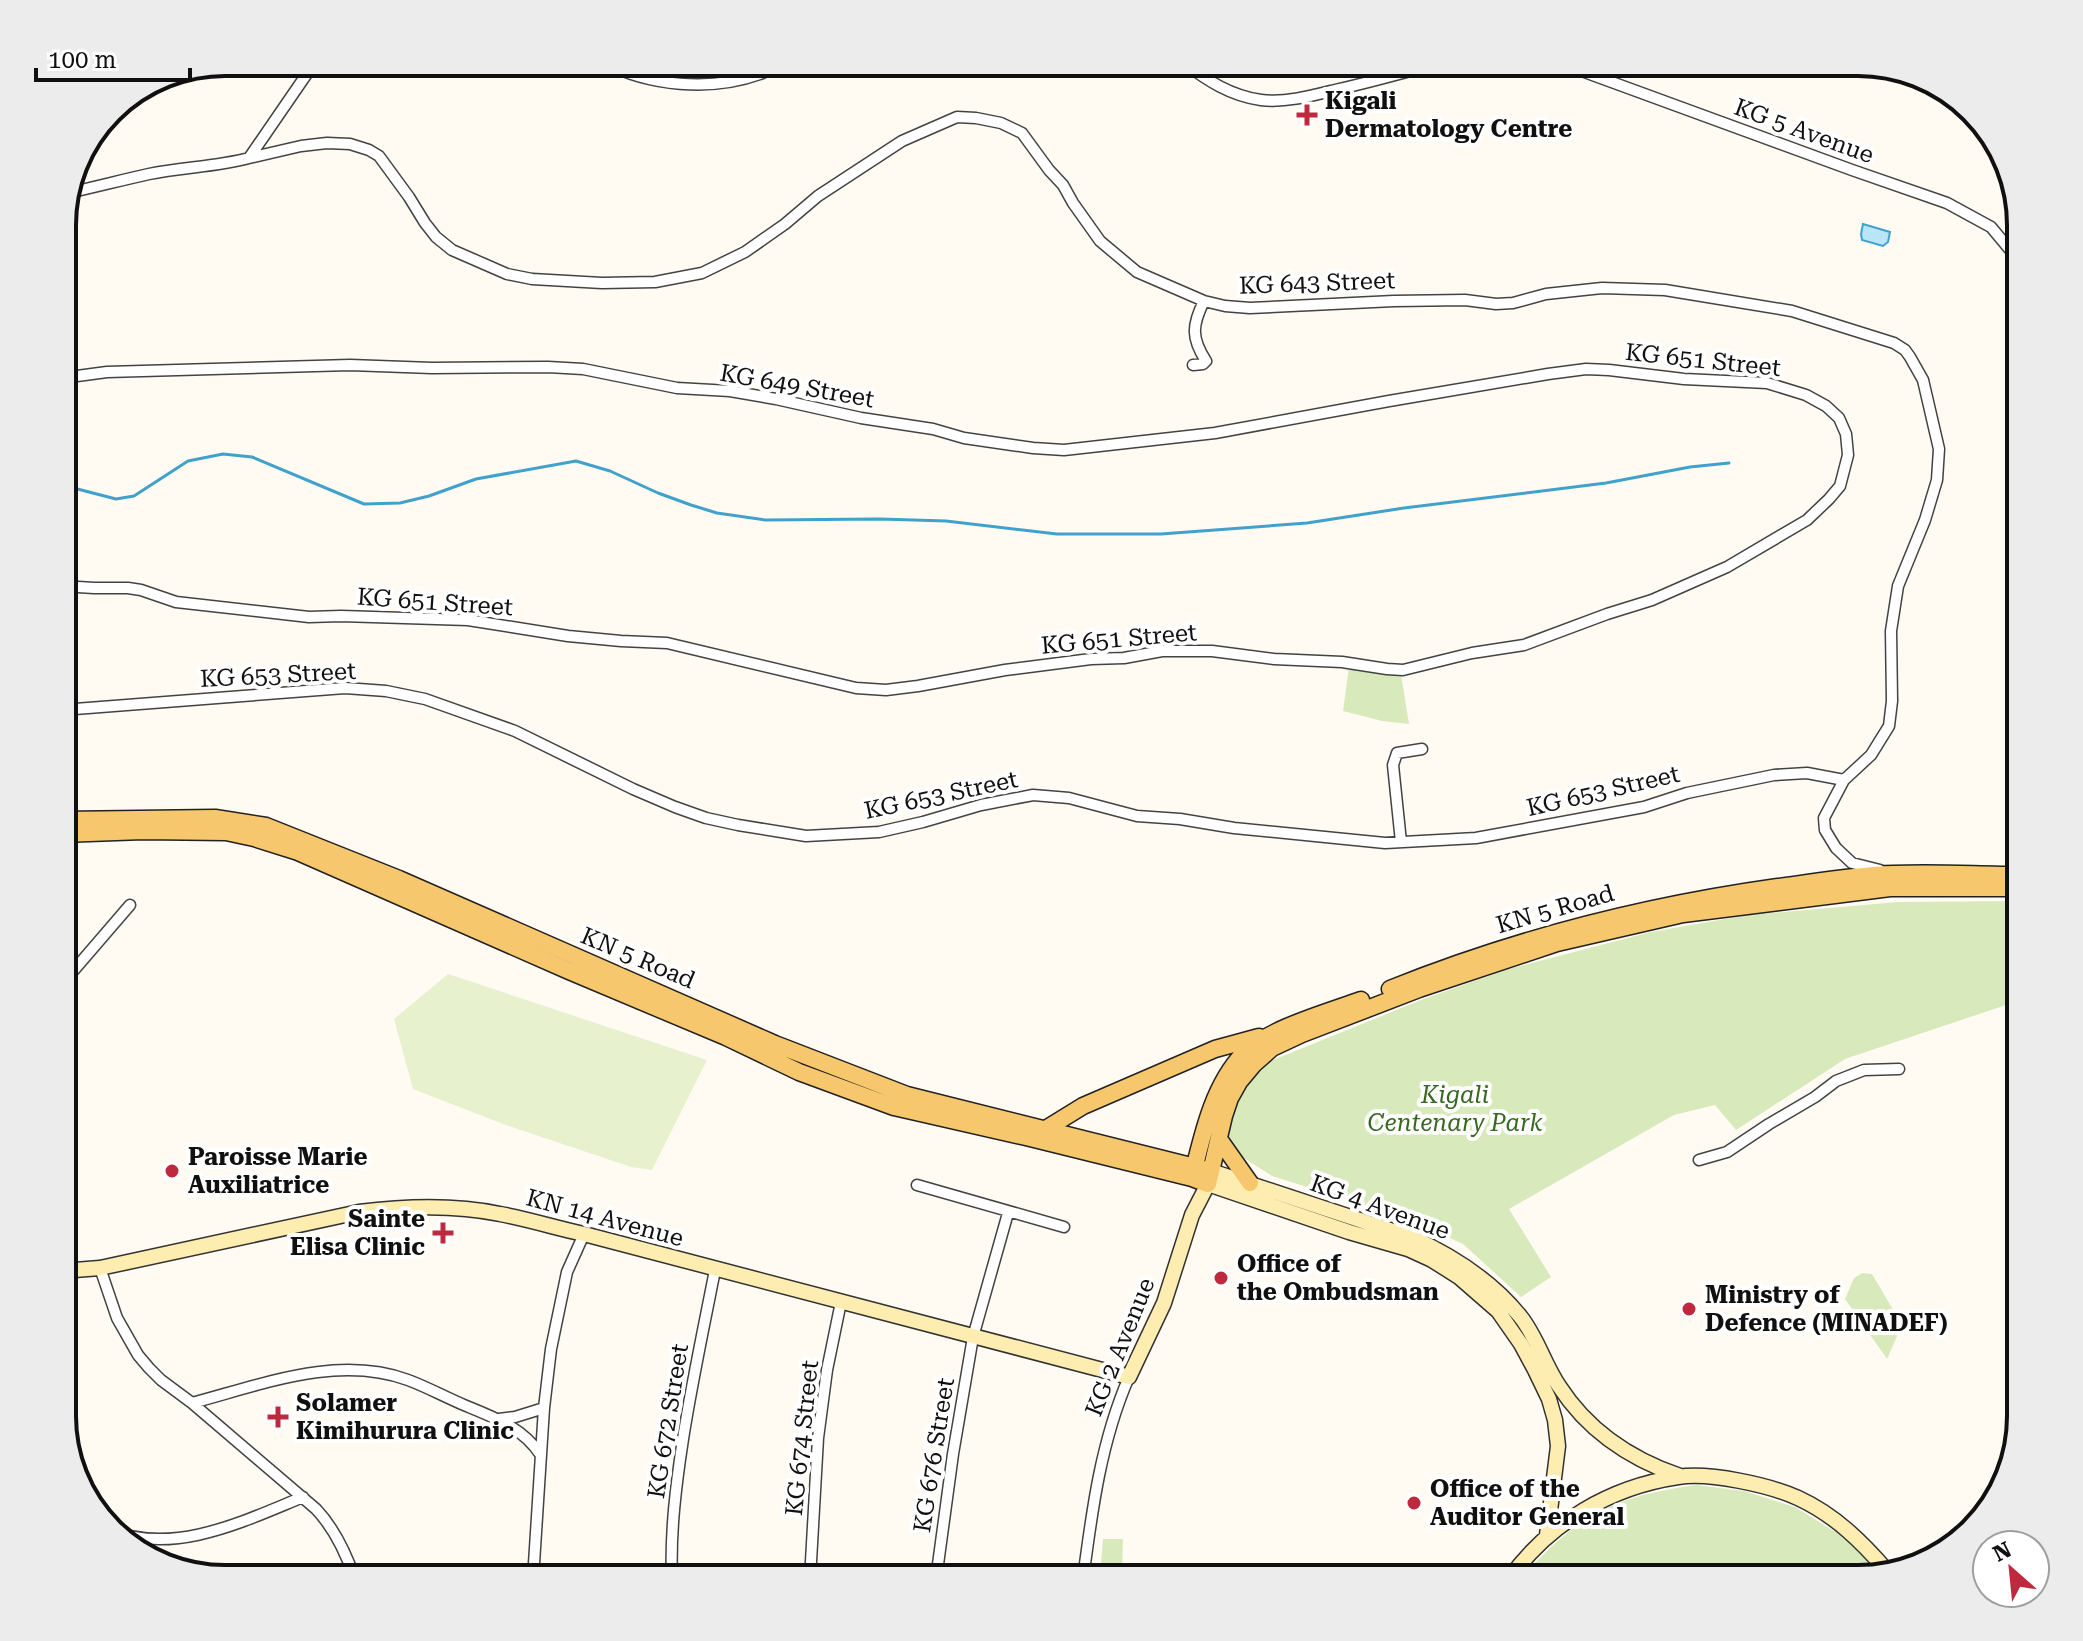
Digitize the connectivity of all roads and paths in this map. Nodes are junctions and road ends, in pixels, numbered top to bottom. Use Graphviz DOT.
graph roads {
  1 [pos="305,76"];
  2 [pos="640,76"];
  3 [pos="752,76"];
  4 [pos="1201,76"];
  5 [pos="1388,76"];
  6 [pos="1595,76"];
  7 [pos="249,158"];
  8 [pos="80,190"];
  9 [pos="2007,246"];
  10 [pos="1204,301"];
  11 [pos="1193,365"];
  12 [pos="76,376"];
  13 [pos="1519,379"];
  14 [pos="76,587"];
  15 [pos="76,709"];
  16 [pos="1422,749"];
  17 [pos="1844,780"];
  18 [pos="76,820"];
  19 [pos="76,834"];
  20 [pos="1401,842"];
  21 [pos="1894,874"];
  22 [pos="2007,875"];
  23 [pos="2007,888"];
  24 [pos="130,905"];
  25 [pos="76,968"];
  26 [pos="1273,1035"];
  27 [pos="1899,1069"];
  28 [pos="1044,1130"];
  29 [pos="1219,1139"];
  30 [pos="1699,1160"];
  31 [pos="1201,1175"];
  32 [pos="1250,1183"];
  33 [pos="917,1185"];
  34 [pos="1008,1213"];
  35 [pos="1333,1219"];
  36 [pos="1064,1227"];
  37 [pos="584,1234"];
  38 [pos="76,1267"];
  39 [pos="100,1268"];
  40 [pos="715,1270"];
  41 [pos="841,1302"];
  42 [pos="973,1337"];
  43 [pos="1129,1377"];
  44 [pos="192,1403"];
  45 [pos="544,1408"];
  46 [pos="497,1419"];
  47 [pos="540,1454"];
  48 [pos="1680,1476"];
  49 [pos="303,1497"];
  50 [pos="1547,1535"];
  51 [pos="141,1539"];
  52 [pos="1881,1563"];
  53 [pos="350,1565"];
  54 [pos="534,1565"];
  55 [pos="671,1565"];
  56 [pos="811,1565"];
  57 [pos="938,1565"];
  58 [pos="1085,1565"];
  59 [pos="1519,1565"];
  1 -- 7 [label="street"];
  2 -- 3 [label="street"];
  4 -- 5 [label="street"];
  6 -- 9 [label="street, KG 5 Avenue"];
  7 -- 8 [label="street, KG 643 Street"];
  7 -- 10 [label="street, KG 643 Street"];
  10 -- 11 [label="street"];
  10 -- 17 [label="street, KG 643 Street"];
  12 -- 13 [label="street, KG 649 Street"];
  13 -- 14 [label="street, KG 651 Street"];
  15 -- 20 [label="street, KG 653 Street"];
  16 -- 20 [label="street"];
  17 -- 20 [label="street, KG 653 Street"];
  17 -- 21 [label="street, KG 643 Street"];
  18 -- 28 [label="main road, KN 5 Road"];
  19 -- 31 [label="main road, KN 5 Road"];
  21 -- 22 [label="main road, KN 5 Road"];
  21 -- 26 [label="main road, KN 5 Road"];
  23 -- 29 [label="main road, KN 5 Road"];
  24 -- 25 [label="street"];
  26 -- 28 [label="main road"];
  26 -- 31 [label="main road, KN 5 Road"];
  27 -- 30 [label="street"];
  28 -- 31 [label="main road, KN 5 Road"];
  29 -- 31 [label="main road, KN 5 Road"];
  29 -- 32 [label="main road"];
  31 -- 32 [label="main road, KG 4 Avenue"];
  31 -- 35 [label="main road, KG 4 Avenue"];
  31 -- 43 [label="main road, KG 2 Avenue"];
  32 -- 35 [label="main road, KG 4 Avenue"];
  33 -- 34 [label="street"];
  34 -- 36 [label="street"];
  34 -- 42 [label="street, KG 676 Street"];
  35 -- 48 [label="main road, KG 4 Avenue"];
  35 -- 50 [label="main road, KG 4 Avenue"];
  37 -- 39 [label="main road, KN 14 Avenue"];
  37 -- 40 [label="main road, KN 14 Avenue"];
  37 -- 45 [label="street"];
  38 -- 39 [label="main road, KN 14 Avenue"];
  39 -- 44 [label="street"];
  40 -- 41 [label="main road, KN 14 Avenue"];
  40 -- 55 [label="street, KG 672 Street"];
  41 -- 42 [label="main road, KN 14 Avenue"];
  41 -- 56 [label="street, KG 674 Street"];
  42 -- 43 [label="main road, KN 14 Avenue"];
  42 -- 57 [label="street, KG 676 Street"];
  43 -- 58 [label="street, KG 2 Avenue"];
  44 -- 46 [label="street"];
  44 -- 49 [label="street"];
  45 -- 46 [label="street"];
  45 -- 47 [label="street"];
  46 -- 47 [label="street"];
  47 -- 54 [label="street"];
  48 -- 50 [label="main road"];
  48 -- 52 [label="main road"];
  49 -- 51 [label="street"];
  49 -- 53 [label="street"];
  50 -- 59 [label="main road"];
}
